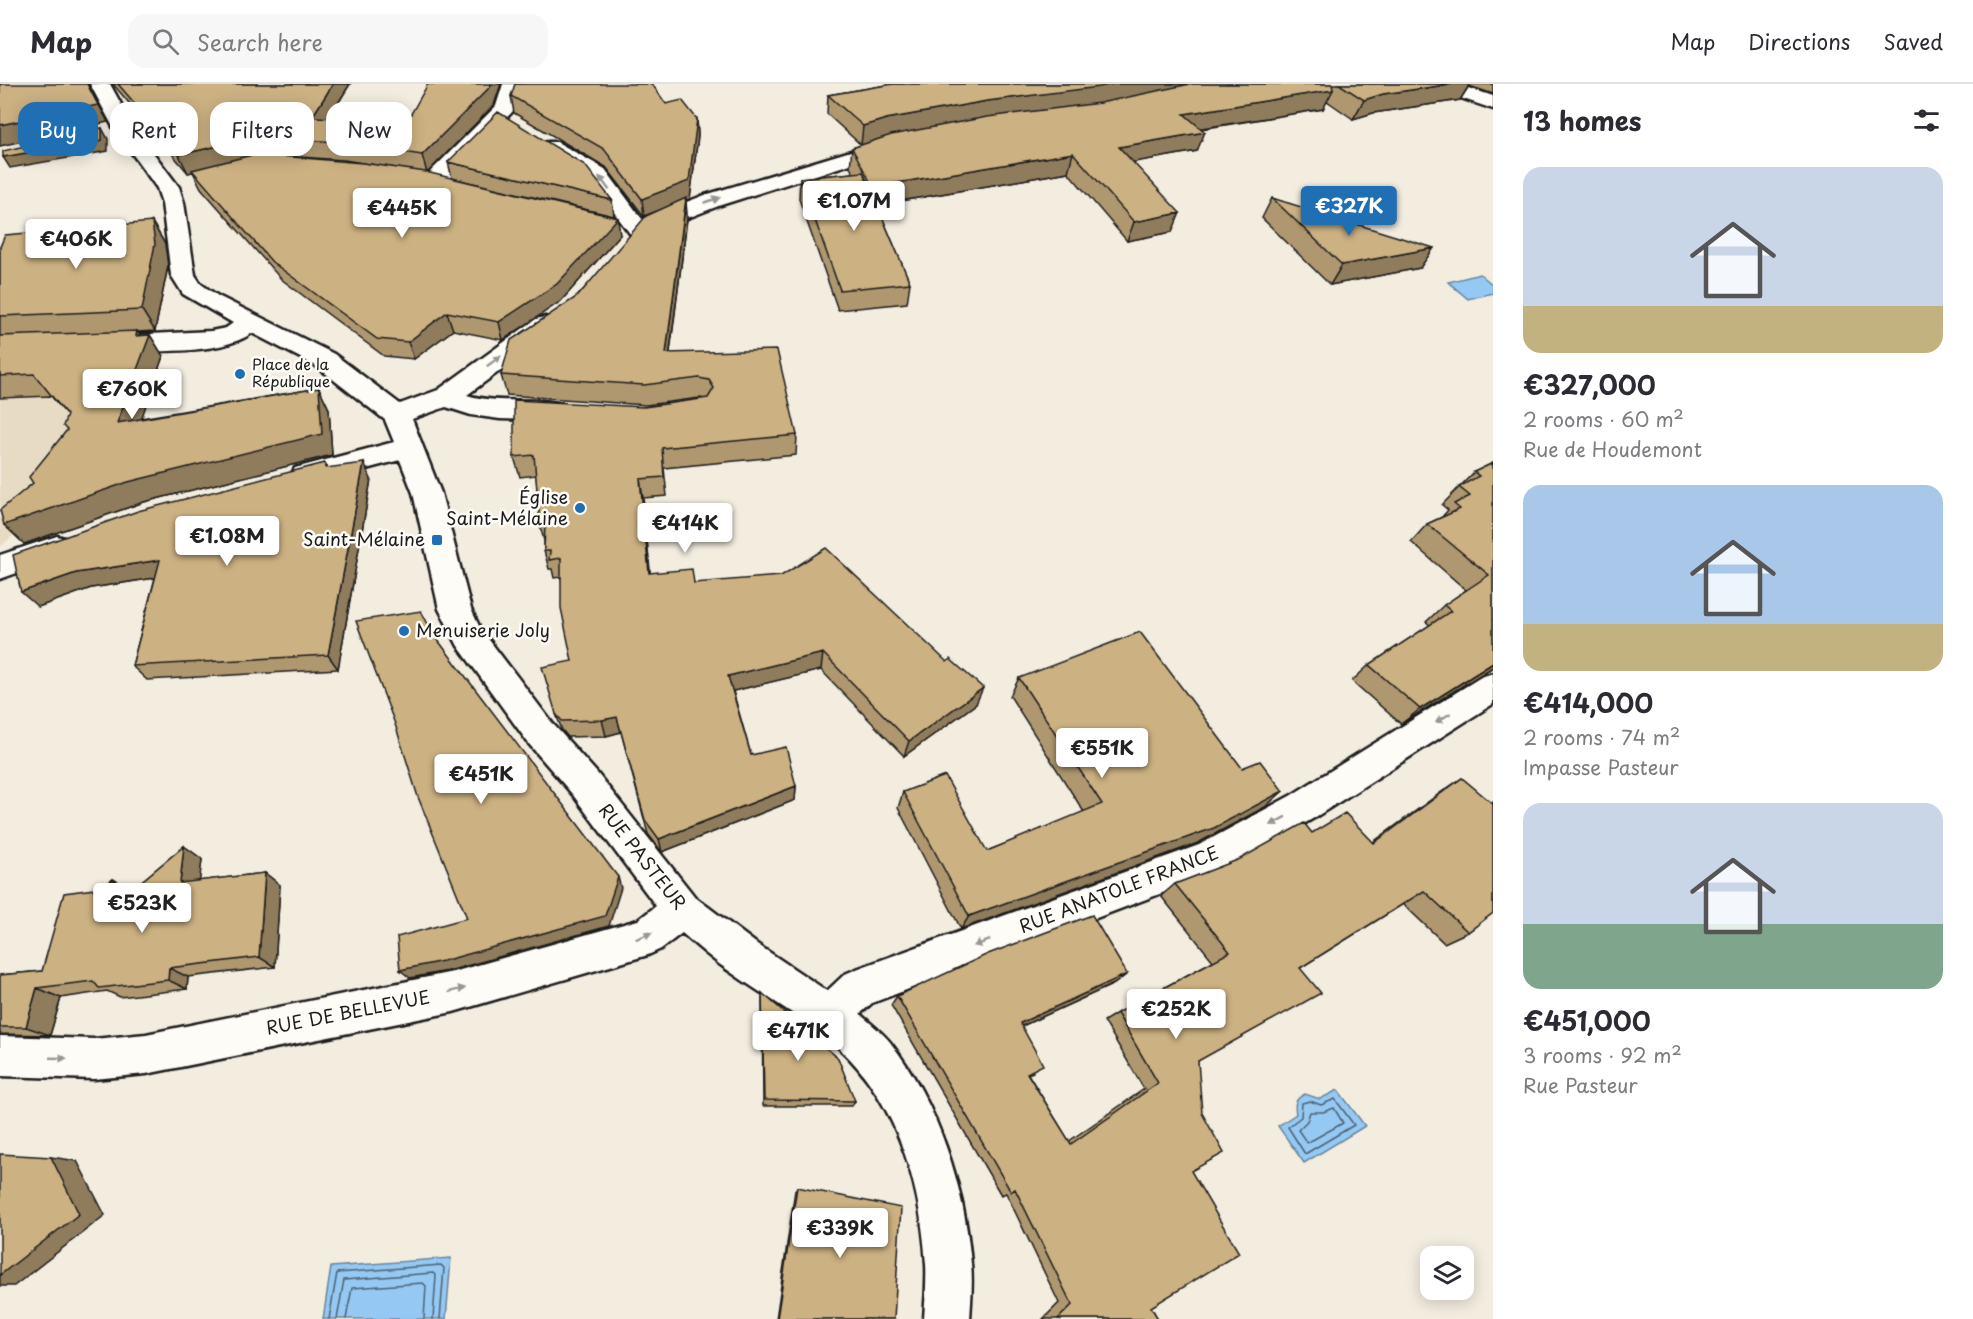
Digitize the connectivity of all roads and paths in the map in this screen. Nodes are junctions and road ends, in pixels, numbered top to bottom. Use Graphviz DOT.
graph roads {
  1 [pos="100,84"];
  2 [pos="513,84"];
  3 [pos="1438,84"];
  4 [pos="1493,103"];
  5 [pos="499,115"];
  6 [pos="913,140"];
  7 [pos="455,188"];
  8 [pos="607,224"];
  9 [pos="632,239"];
  10 [pos="563,314"];
  11 [pos="250,322"];
  12 [pos="84,345"];
  13 [pos="447,396"];
  14 [pos="581,413"];
  15 [pos="397,415"];
  16 [pos="411,447"];
  17 [pos="275,483"];
  18 [pos="78,539"];
  19 [pos="0,567"];
  20 [pos="1493,687"];
  21 [pos="682,910"];
  22 [pos="829,1016"];
  23 [pos="0,1056"];
  24 [pos="947,1319"];
  1 -- 11 [label="street"];
  2 -- 5 [label="street"];
  3 -- 4 [label="street"];
  5 -- 7 [label="street"];
  9 -- 5 [label="street, one-way"];
  9 -- 6 [label="street, one-way"];
  8 -- 9 [label="street"];
  13 -- 10 [label="street, one-way"];
  11 -- 12 [label="street"];
  11 -- 15 [label="street"];
  13 -- 14 [label="street"];
  13 -- 15 [label="street"];
  15 -- 16 [label="street"];
  16 -- 17 [label="street"];
  16 -- 21 [label="street, RUE PASTEUR"];
  18 -- 19 [label="street"];
  20 -- 22 [label="street, RUE ANATOLE FRANCE, one-way"];
  21 -- 22 [label="street, RUE PASTEUR"];
  23 -- 21 [label="street, RUE DE BELLEVUE, one-way"];
  22 -- 24 [label="street, RUE PASTEUR"];
}
